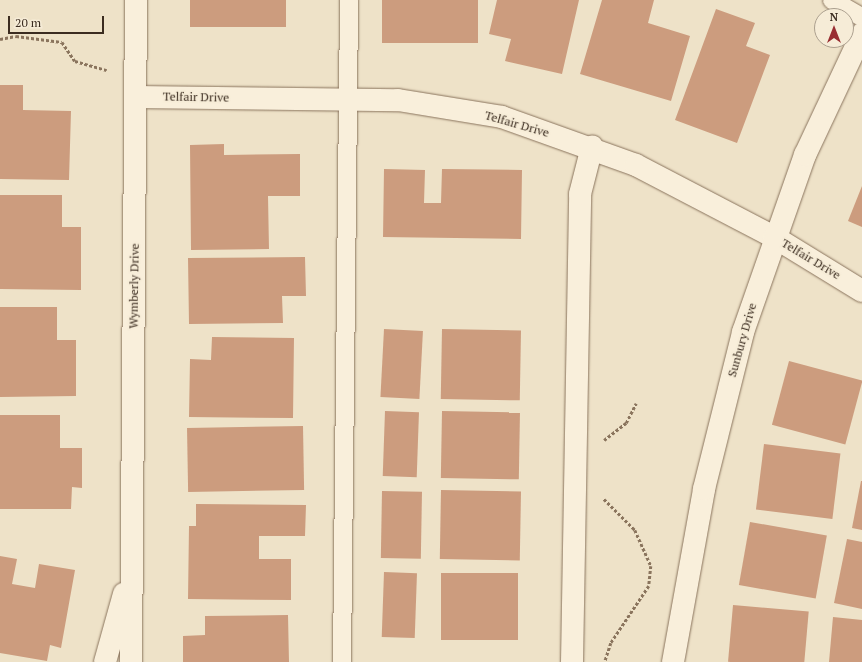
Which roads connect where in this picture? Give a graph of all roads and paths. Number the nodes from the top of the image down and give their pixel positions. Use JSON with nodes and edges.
{"nodes":[{"id":1,"x":136,"y":0,"type":"edge"},
{"id":2,"x":349,"y":0,"type":"edge"},
{"id":3,"x":832,"y":0,"type":"edge"},
{"id":4,"x":862,"y":17,"type":"edge"},
{"id":5,"x":862,"y":34,"type":"edge"},
{"id":6,"x":0,"y":39,"type":"edge"},
{"id":7,"x":110,"y":71,"type":"dead end"},
{"id":8,"x":135,"y":97,"type":"junction"},
{"id":9,"x":347,"y":99,"type":"junction"},
{"id":10,"x":592,"y":147,"type":"junction"},
{"id":11,"x":774,"y":237,"type":"junction"},
{"id":12,"x":862,"y":291,"type":"edge"},
{"id":13,"x":636,"y":403,"type":"dead end"},
{"id":14,"x":598,"y":445,"type":"dead end"},
{"id":15,"x":599,"y":495,"type":"dead end"},
{"id":16,"x":131,"y":572,"type":"junction"},
{"id":17,"x":105,"y":662,"type":"edge"},
{"id":18,"x":131,"y":662,"type":"edge"},
{"id":19,"x":342,"y":662,"type":"edge"},
{"id":20,"x":572,"y":662,"type":"edge"},
{"id":21,"x":606,"y":662,"type":"edge"},
{"id":22,"x":673,"y":662,"type":"edge"}],
"edges":[{"from":1,"to":8,"type":"street","name":"Wymberly Drive"},
{"from":2,"to":9,"type":"lane"},
{"from":3,"to":4,"type":"lane"},
{"from":5,"to":11,"type":"street","name":"Sunbury Drive"},
{"from":6,"to":7,"type":"path"},
{"from":8,"to":9,"type":"street","name":"Telfair Drive"},
{"from":8,"to":16,"type":"street","name":"Wymberly Drive"},
{"from":9,"to":10,"type":"street","name":"Telfair Drive"},
{"from":9,"to":19,"type":"lane"},
{"from":10,"to":11,"type":"street","name":"Telfair Drive"},
{"from":10,"to":20,"type":"street"},
{"from":11,"to":12,"type":"street","name":"Telfair Drive"},
{"from":11,"to":22,"type":"street","name":"Sunbury Drive"},
{"from":13,"to":14,"type":"path"},
{"from":15,"to":21,"type":"path"},
{"from":16,"to":17,"type":"street","name":"Wymberly Drive"},
{"from":16,"to":18,"type":"street","name":"Wymberly Drive"}]}
